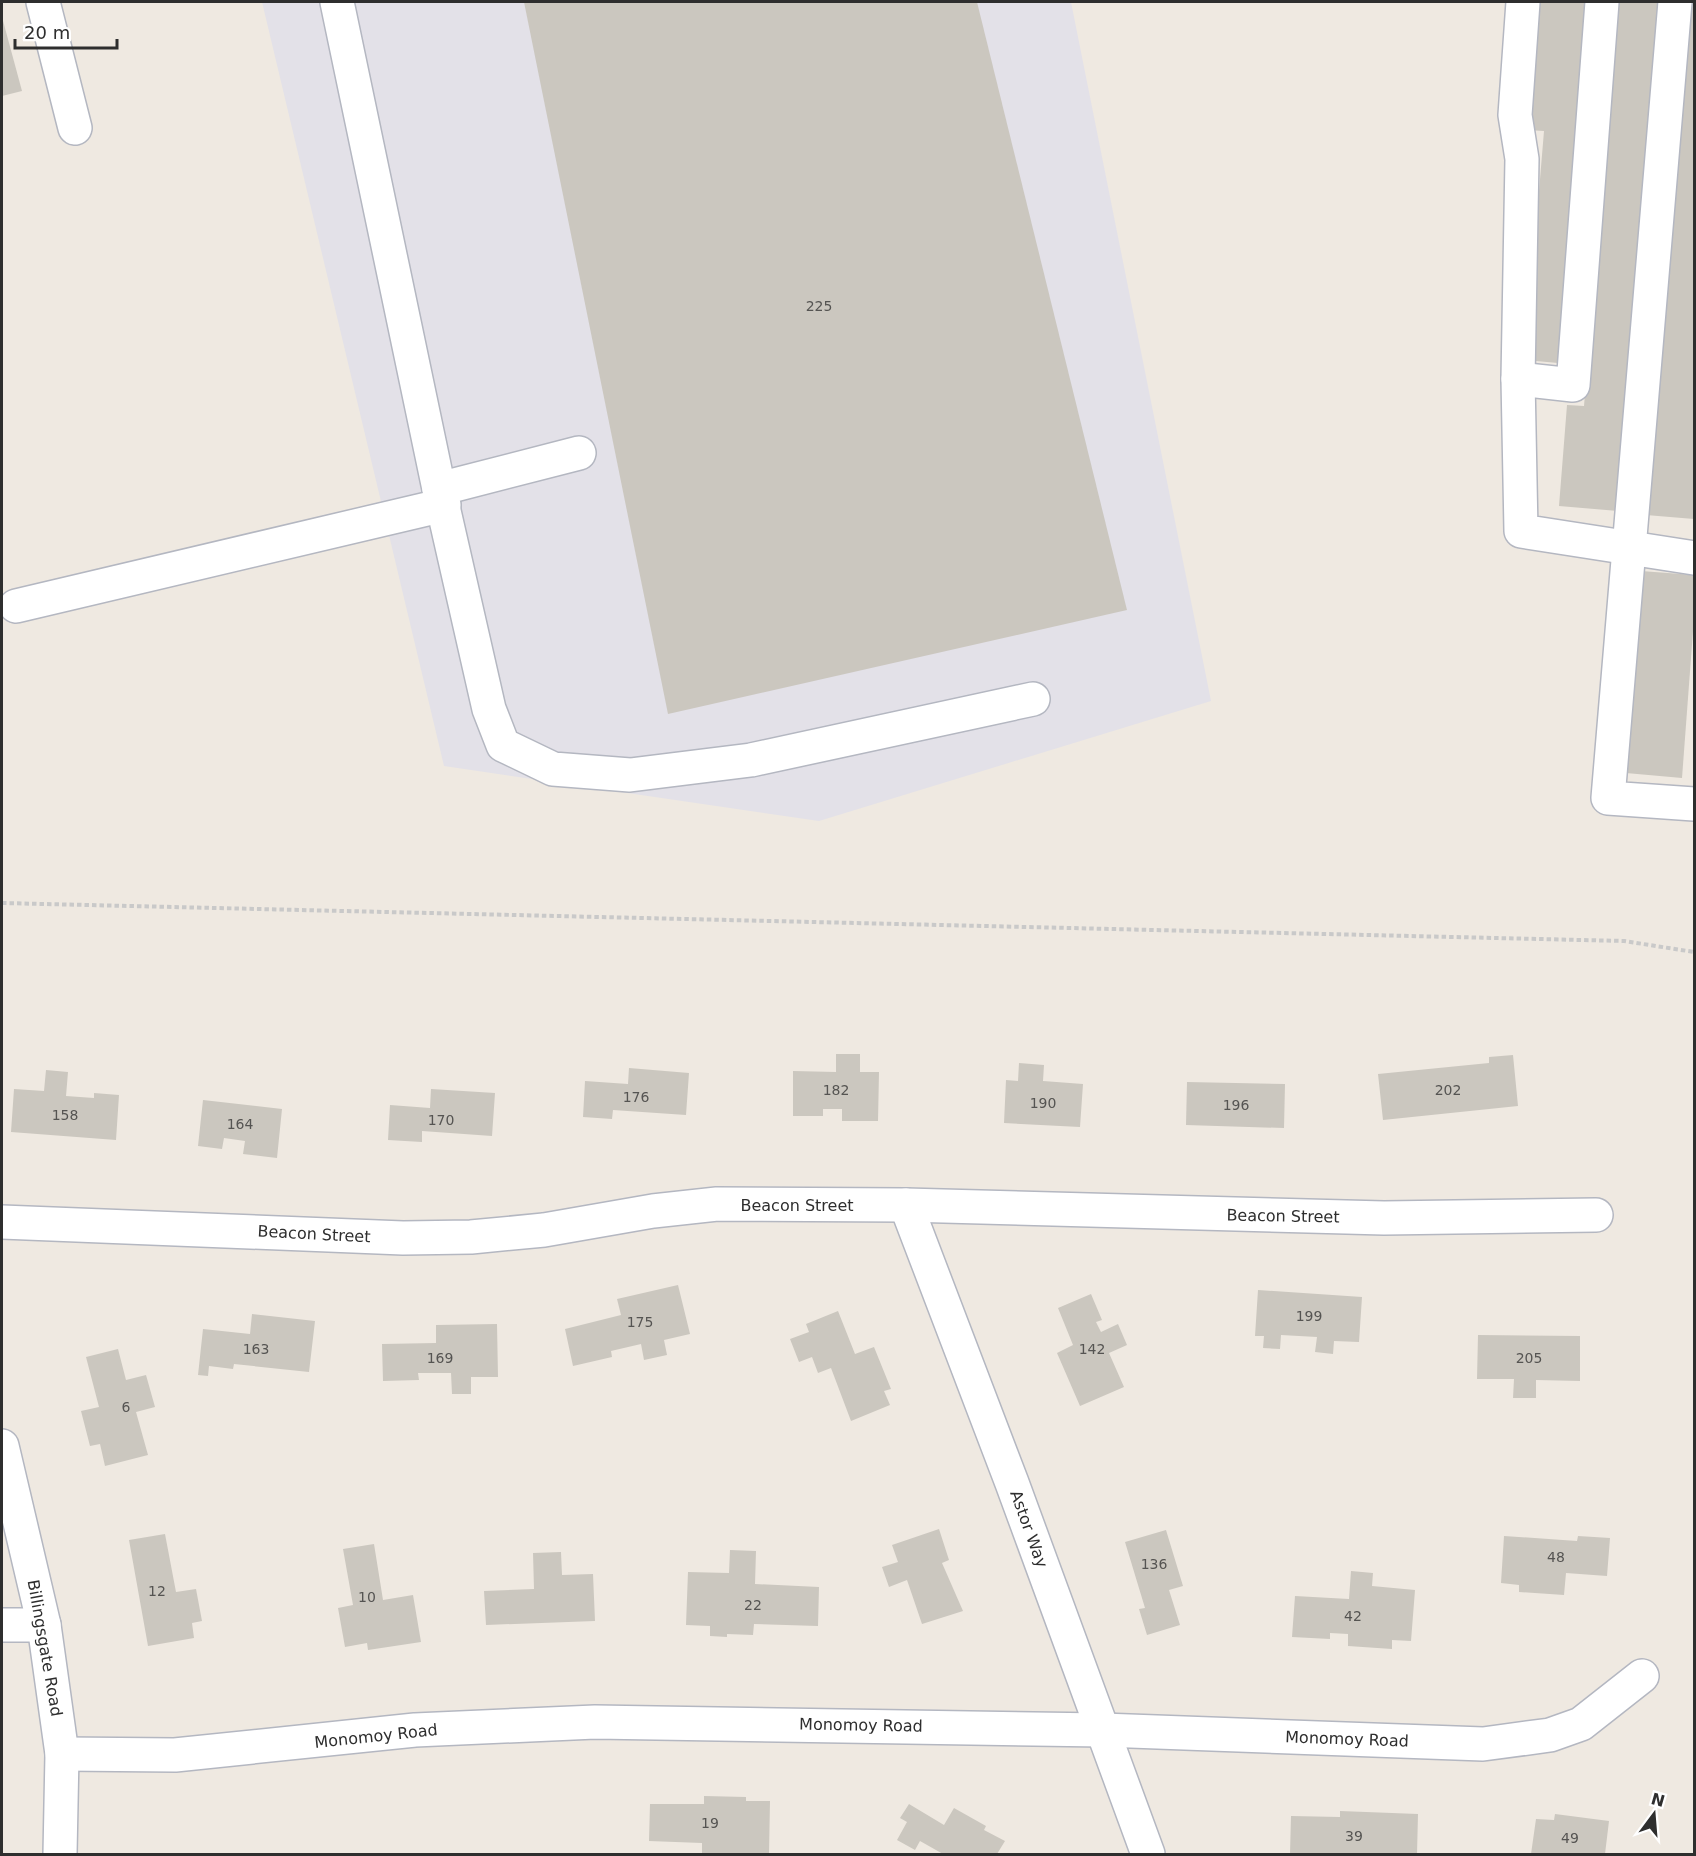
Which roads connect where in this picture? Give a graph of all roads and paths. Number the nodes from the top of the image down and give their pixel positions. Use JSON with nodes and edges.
{"nodes":[{"id":1,"x":43,"y":2,"type":"edge"},
{"id":2,"x":337,"y":2,"type":"edge"},
{"id":3,"x":1523,"y":2,"type":"edge"},
{"id":4,"x":1602,"y":2,"type":"edge"},
{"id":5,"x":1675,"y":2,"type":"edge"},
{"id":6,"x":75,"y":128,"type":"dead end"},
{"id":7,"x":1518,"y":380,"type":"junction"},
{"id":8,"x":579,"y":453,"type":"dead end"},
{"id":9,"x":441,"y":497,"type":"junction"},
{"id":10,"x":1627,"y":547,"type":"junction"},
{"id":11,"x":1695,"y":558,"type":"edge"},
{"id":12,"x":16,"y":606,"type":"dead end"},
{"id":13,"x":1033,"y":699,"type":"dead end"},
{"id":14,"x":1695,"y":804,"type":"edge"},
{"id":15,"x":2,"y":903,"type":"edge"},
{"id":16,"x":1695,"y":952,"type":"edge"},
{"id":17,"x":906,"y":1205,"type":"junction"},
{"id":18,"x":1596,"y":1215,"type":"dead end"},
{"id":19,"x":2,"y":1222,"type":"edge"},
{"id":20,"x":2,"y":1446,"type":"edge"},
{"id":21,"x":2,"y":1625,"type":"edge"},
{"id":22,"x":44,"y":1625,"type":"junction"},
{"id":23,"x":1642,"y":1676,"type":"dead end"},
{"id":24,"x":1103,"y":1730,"type":"junction"},
{"id":25,"x":62,"y":1754,"type":"junction"},
{"id":26,"x":60,"y":1854,"type":"edge"},
{"id":27,"x":1148,"y":1854,"type":"edge"}],
"edges":[{"from":1,"to":6,"type":"street"},
{"from":2,"to":9,"type":"street"},
{"from":3,"to":7,"type":"street"},
{"from":4,"to":7,"type":"street"},
{"from":5,"to":10,"type":"street"},
{"from":7,"to":10,"type":"street"},
{"from":8,"to":9,"type":"street"},
{"from":9,"to":12,"type":"street"},
{"from":9,"to":13,"type":"street"},
{"from":10,"to":11,"type":"street"},
{"from":10,"to":14,"type":"street"},
{"from":15,"to":16,"type":"path"},
{"from":17,"to":18,"type":"street","name":"Beacon Street"},
{"from":17,"to":19,"type":"street","name":"Beacon Street"},
{"from":17,"to":24,"type":"street","name":"Astor Way"},
{"from":20,"to":22,"type":"street","name":"Billingsgate Road"},
{"from":21,"to":22,"type":"street"},
{"from":22,"to":25,"type":"street","name":"Billingsgate Road"},
{"from":23,"to":24,"type":"street","name":"Monomoy Road"},
{"from":24,"to":25,"type":"street","name":"Monomoy Road"},
{"from":24,"to":27,"type":"street","name":"Astor Way"},
{"from":25,"to":26,"type":"street","name":"Billingsgate Road"}]}
